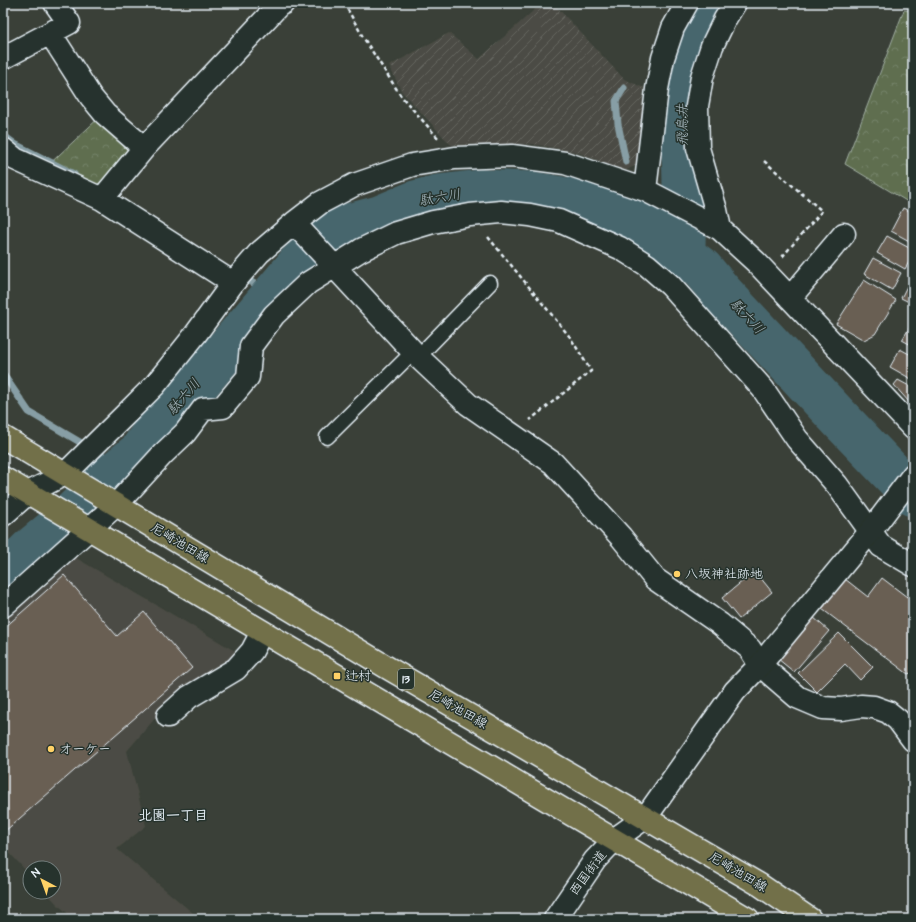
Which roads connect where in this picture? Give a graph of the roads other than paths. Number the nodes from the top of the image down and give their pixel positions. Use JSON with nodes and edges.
{"nodes":[{"id":1,"x":56,"y":3,"type":"edge"},
{"id":2,"x":687,"y":3,"type":"edge"},
{"id":3,"x":736,"y":3,"type":"edge"},
{"id":4,"x":280,"y":4,"type":"edge"},
{"id":5,"x":50,"y":33,"type":"junction"},
{"id":6,"x":3,"y":58,"type":"edge"},
{"id":7,"x":144,"y":148,"type":"junction"},
{"id":8,"x":3,"y":149,"type":"edge"},
{"id":9,"x":652,"y":194,"type":"junction"},
{"id":10,"x":102,"y":199,"type":"junction"},
{"id":11,"x":294,"y":223,"type":"junction"},
{"id":12,"x":713,"y":226,"type":"junction"},
{"id":13,"x":844,"y":234,"type":"dead end"},
{"id":14,"x":334,"y":267,"type":"junction"},
{"id":15,"x":233,"y":283,"type":"junction"},
{"id":16,"x":490,"y":283,"type":"dead end"},
{"id":17,"x":790,"y":298,"type":"junction"},
{"id":18,"x":415,"y":355,"type":"junction"},
{"id":19,"x":913,"y":428,"type":"edge"},
{"id":20,"x":327,"y":437,"type":"dead end"},
{"id":21,"x":3,"y":438,"type":"edge"},
{"id":22,"x":65,"y":474,"type":"junction"},
{"id":23,"x":913,"y":475,"type":"edge"},
{"id":24,"x":3,"y":478,"type":"edge"},
{"id":25,"x":28,"y":492,"type":"junction"},
{"id":26,"x":116,"y":505,"type":"junction"},
{"id":27,"x":3,"y":515,"type":"edge"},
{"id":28,"x":872,"y":528,"type":"junction"},
{"id":29,"x":89,"y":529,"type":"junction"},
{"id":30,"x":913,"y":565,"type":"edge"},
{"id":31,"x":3,"y":606,"type":"edge"},
{"id":32,"x":262,"y":632,"type":"junction"},
{"id":33,"x":760,"y":665,"type":"junction"},
{"id":34,"x":168,"y":716,"type":"dead end"},
{"id":35,"x":913,"y":740,"type":"edge"},
{"id":36,"x":646,"y":817,"type":"junction"},
{"id":37,"x":615,"y":840,"type":"junction"},
{"id":38,"x":555,"y":919,"type":"edge"},
{"id":39,"x":748,"y":919,"type":"edge"},
{"id":40,"x":810,"y":919,"type":"edge"}],
"edges":[{"from":1,"to":5,"type":"street"},
{"from":2,"to":9,"type":"street"},
{"from":3,"to":12,"type":"street"},
{"from":4,"to":7,"type":"street"},
{"from":5,"to":6,"type":"street"},
{"from":5,"to":7,"type":"street"},
{"from":7,"to":10,"type":"street"},
{"from":8,"to":10,"type":"street"},
{"from":9,"to":11,"type":"street"},
{"from":9,"to":12,"type":"street"},
{"from":10,"to":15,"type":"street"},
{"from":11,"to":14,"type":"street"},
{"from":11,"to":15,"type":"street"},
{"from":12,"to":17,"type":"street"},
{"from":13,"to":17,"type":"street"},
{"from":14,"to":18,"type":"street"},
{"from":14,"to":26,"type":"street"},
{"from":14,"to":28,"type":"street"},
{"from":15,"to":22,"type":"street"},
{"from":16,"to":18,"type":"lane"},
{"from":17,"to":19,"type":"street"},
{"from":18,"to":20,"type":"lane"},
{"from":18,"to":33,"type":"street"},
{"from":21,"to":22,"type":"main road","name":"尼崎池田線","number":"13"},
{"from":22,"to":25,"type":"street"},
{"from":22,"to":26,"type":"main road","name":"尼崎池田線","number":"13"},
{"from":23,"to":28,"type":"street","name":"西国街道"},
{"from":24,"to":25,"type":"main road"},
{"from":25,"to":27,"type":"street"},
{"from":25,"to":29,"type":"main road"},
{"from":26,"to":29,"type":"street"},
{"from":26,"to":36,"type":"main road","name":"尼崎池田線","number":"13"},
{"from":28,"to":30,"type":"street"},
{"from":28,"to":33,"type":"street","name":"西国街道"},
{"from":29,"to":31,"type":"street"},
{"from":29,"to":32,"type":"main road"},
{"from":32,"to":34,"type":"street"},
{"from":32,"to":37,"type":"main road"},
{"from":33,"to":35,"type":"street"},
{"from":33,"to":36,"type":"street","name":"西国街道"},
{"from":36,"to":37,"type":"street","name":"西国街道"},
{"from":36,"to":40,"type":"main road","name":"尼崎池田線","number":"13"},
{"from":37,"to":38,"type":"street","name":"西国街道"},
{"from":37,"to":39,"type":"main road"}]}
